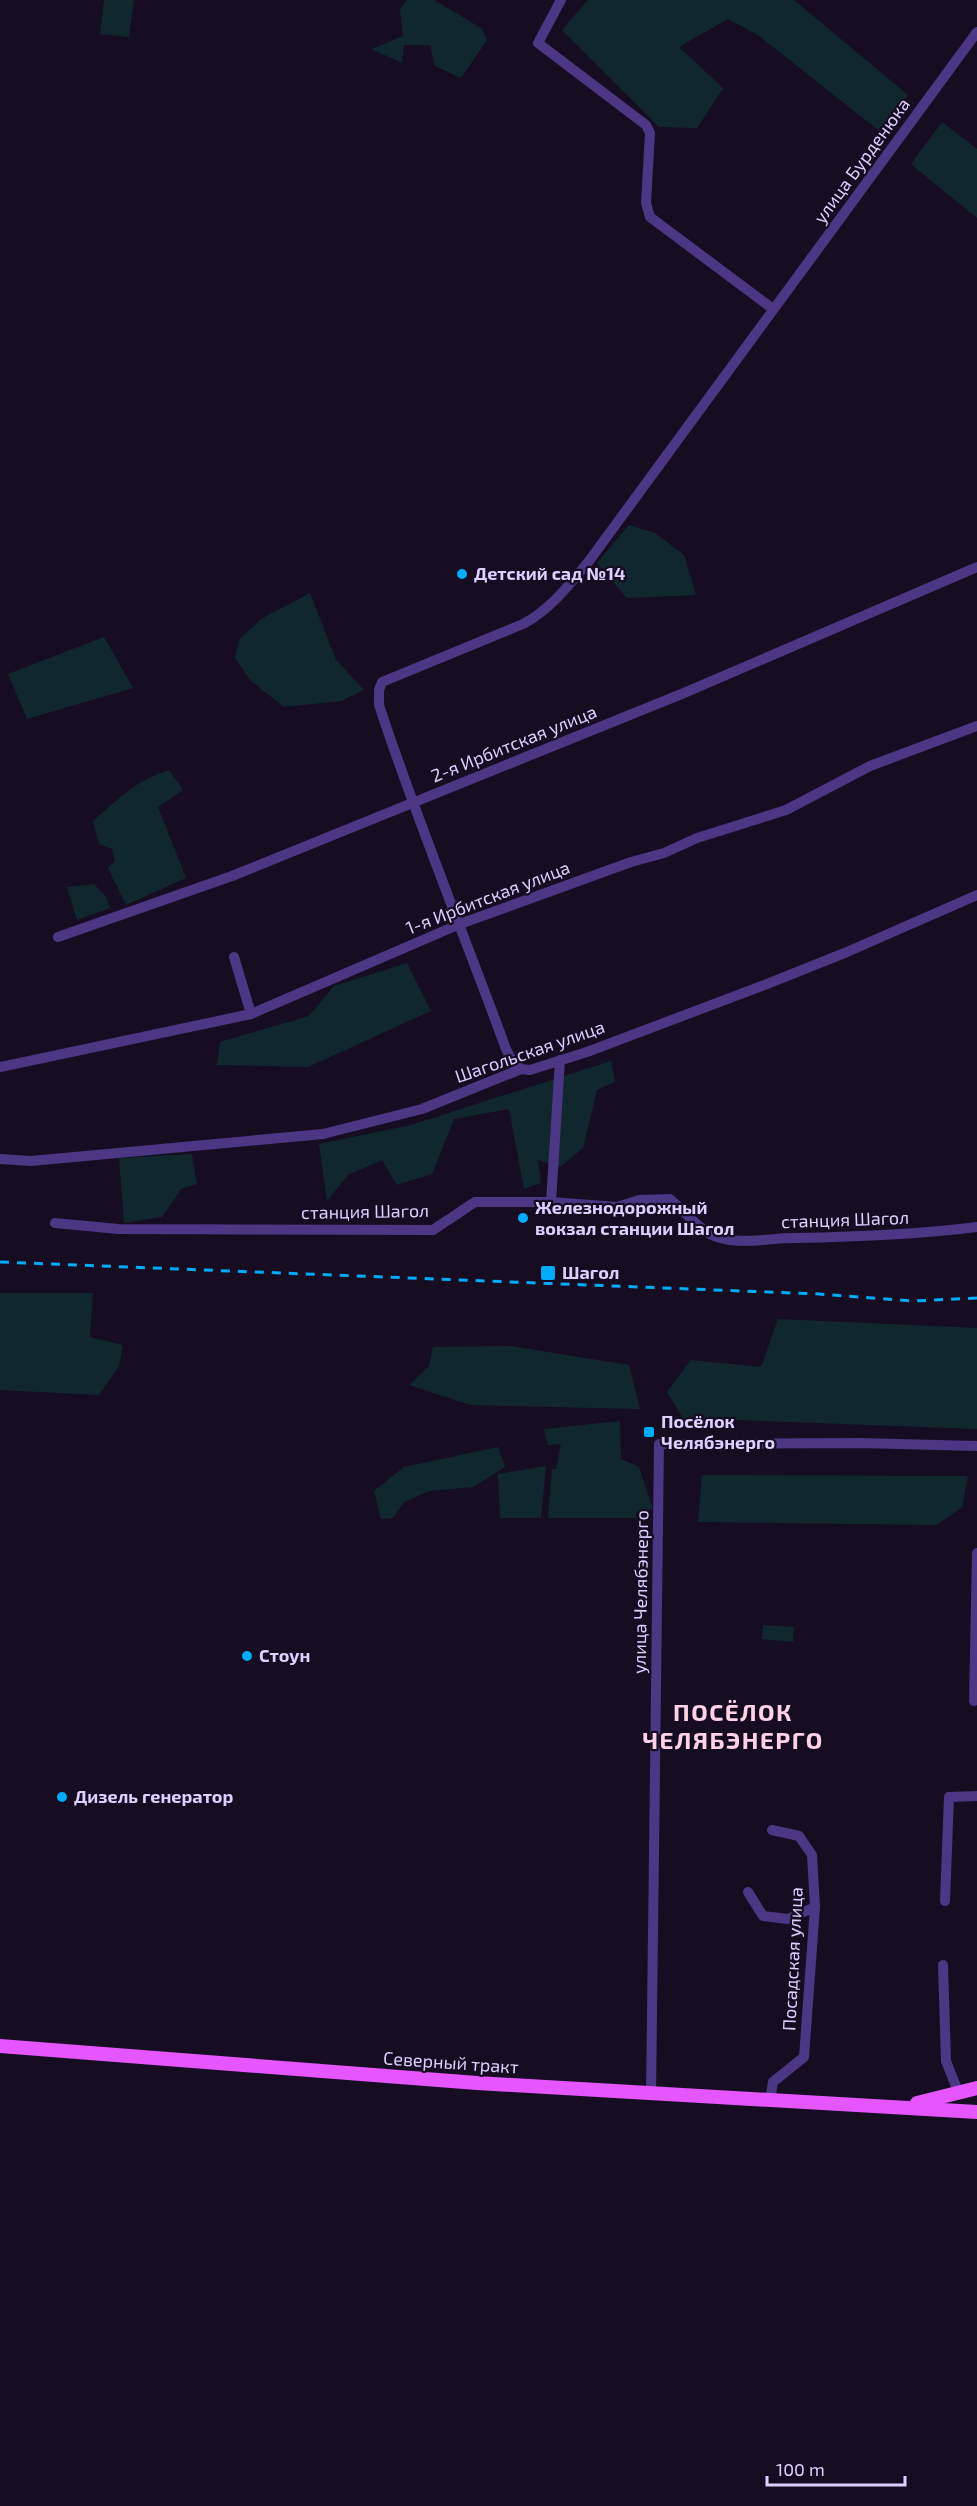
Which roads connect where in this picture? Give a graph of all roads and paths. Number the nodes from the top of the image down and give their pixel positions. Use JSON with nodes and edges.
{"nodes":[{"id":1,"x":561,"y":0,"type":"edge"},
{"id":2,"x":977,"y":32,"type":"edge"},
{"id":3,"x":773,"y":309,"type":"junction"},
{"id":4,"x":977,"y":567,"type":"edge"},
{"id":5,"x":977,"y":726,"type":"edge"},
{"id":6,"x":411,"y":803,"type":"junction"},
{"id":7,"x":977,"y":895,"type":"edge"},
{"id":8,"x":460,"y":924,"type":"junction"},
{"id":9,"x":58,"y":937,"type":"dead end"},
{"id":10,"x":234,"y":957,"type":"dead end"},
{"id":11,"x":251,"y":1014,"type":"junction"},
{"id":12,"x":560,"y":1060,"type":"junction"},
{"id":13,"x":0,"y":1067,"type":"edge"},
{"id":14,"x":520,"y":1069,"type":"junction"},
{"id":15,"x":0,"y":1159,"type":"edge"},
{"id":16,"x":551,"y":1202,"type":"junction"},
{"id":17,"x":55,"y":1223,"type":"dead end"},
{"id":18,"x":977,"y":1227,"type":"edge"},
{"id":19,"x":977,"y":1446,"type":"edge"},
{"id":20,"x":977,"y":1553,"type":"edge"},
{"id":21,"x":974,"y":1701,"type":"dead end"},
{"id":22,"x":977,"y":1796,"type":"edge"},
{"id":23,"x":772,"y":1830,"type":"dead end"},
{"id":24,"x":748,"y":1892,"type":"dead end"},
{"id":25,"x":945,"y":1900,"type":"dead end"},
{"id":26,"x":814,"y":1907,"type":"junction"},
{"id":27,"x":943,"y":1965,"type":"dead end"},
{"id":28,"x":0,"y":2046,"type":"edge"},
{"id":29,"x":977,"y":2088,"type":"edge"},
{"id":30,"x":959,"y":2094,"type":"junction"},
{"id":31,"x":651,"y":2095,"type":"junction"},
{"id":32,"x":770,"y":2100,"type":"junction"},
{"id":33,"x":900,"y":2107,"type":"junction"},
{"id":34,"x":977,"y":2112,"type":"edge"}],
"edges":[{"from":1,"to":3,"type":"street"},
{"from":2,"to":3,"type":"street","name":"улица Бурденюка"},
{"from":3,"to":6,"type":"street"},
{"from":4,"to":6,"type":"street","name":"2-я Ирбитская улица"},
{"from":5,"to":8,"type":"street","name":"1-я Ирбитская улица"},
{"from":6,"to":8,"type":"street"},
{"from":6,"to":9,"type":"street","name":"2-я Ирбитская улица"},
{"from":7,"to":12,"type":"street","name":"Шагольская улица"},
{"from":8,"to":11,"type":"street","name":"1-я Ирбитская улица"},
{"from":8,"to":14,"type":"street"},
{"from":10,"to":11,"type":"street"},
{"from":11,"to":13,"type":"street","name":"1-я Ирбитская улица"},
{"from":12,"to":14,"type":"street","name":"Шагольская улица"},
{"from":12,"to":16,"type":"street"},
{"from":14,"to":15,"type":"street","name":"Шагольская улица"},
{"from":16,"to":17,"type":"street","name":"станция Шагол"},
{"from":16,"to":18,"type":"street","name":"станция Шагол"},
{"from":19,"to":31,"type":"street","name":"улица Челябэнерго"},
{"from":20,"to":21,"type":"street"},
{"from":22,"to":25,"type":"street"},
{"from":23,"to":26,"type":"street","name":"Посадская улица"},
{"from":24,"to":26,"type":"street"},
{"from":26,"to":32,"type":"street","name":"Посадская улица"},
{"from":27,"to":30,"type":"street"},
{"from":28,"to":31,"type":"main road","name":"Северный тракт"},
{"from":29,"to":30,"type":"main road","name":"Северный тракт"},
{"from":30,"to":33,"type":"main road","name":"Северный тракт"},
{"from":31,"to":32,"type":"main road","name":"Северный тракт"},
{"from":32,"to":33,"type":"main road","name":"Северный тракт"},
{"from":33,"to":34,"type":"main road","name":"Северный тракт"}]}
